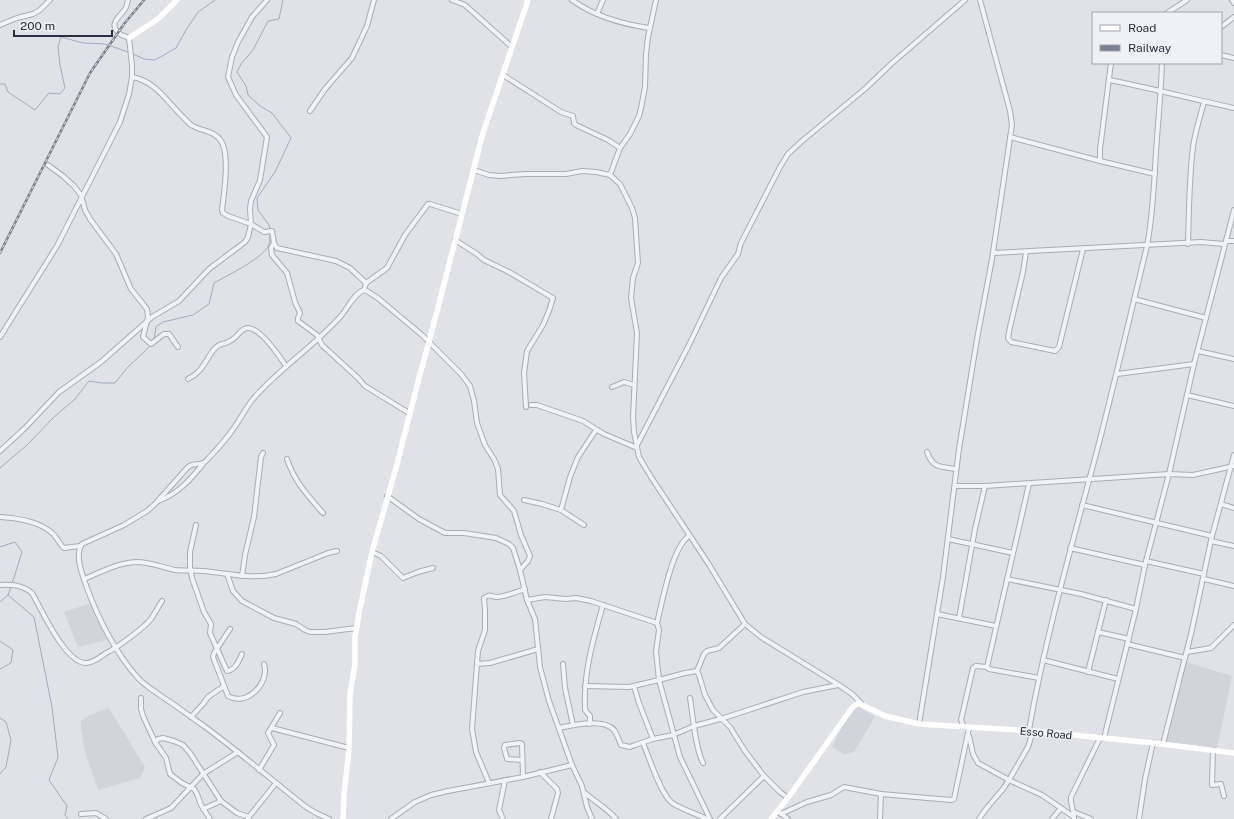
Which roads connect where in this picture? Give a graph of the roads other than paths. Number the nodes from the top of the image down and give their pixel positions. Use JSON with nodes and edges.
{"nodes":[{"id":1,"x":50,"y":0,"type":"edge"},
{"id":2,"x":128,"y":0,"type":"edge"},
{"id":3,"x":177,"y":0,"type":"edge"},
{"id":4,"x":267,"y":0,"type":"edge"},
{"id":5,"x":374,"y":0,"type":"edge"},
{"id":6,"x":452,"y":0,"type":"edge"},
{"id":7,"x":528,"y":0,"type":"edge"},
{"id":8,"x":572,"y":0,"type":"edge"},
{"id":9,"x":604,"y":0,"type":"edge"},
{"id":10,"x":656,"y":0,"type":"edge"},
{"id":11,"x":965,"y":0,"type":"edge"},
{"id":12,"x":980,"y":0,"type":"edge"},
{"id":13,"x":1187,"y":0,"type":"edge"},
{"id":14,"x":1232,"y":0,"type":"edge"},
{"id":15,"x":1234,"y":3,"type":"edge"},
{"id":16,"x":1172,"y":12,"type":"edge"},
{"id":17,"x":597,"y":14,"type":"junction"},
{"id":18,"x":1234,"y":17,"type":"edge"},
{"id":19,"x":0,"y":25,"type":"edge"},
{"id":20,"x":1222,"y":26,"type":"edge"},
{"id":21,"x":649,"y":28,"type":"junction"},
{"id":22,"x":129,"y":38,"type":"junction"},
{"id":23,"x":512,"y":47,"type":"junction"},
{"id":24,"x":1222,"y":55,"type":"edge"},
{"id":25,"x":1234,"y":58,"type":"edge"},
{"id":26,"x":1111,"y":64,"type":"edge"},
{"id":27,"x":1162,"y":64,"type":"edge"},
{"id":28,"x":502,"y":75,"type":"junction"},
{"id":29,"x":132,"y":77,"type":"junction"},
{"id":30,"x":1109,"y":80,"type":"junction"},
{"id":31,"x":1161,"y":92,"type":"junction"},
{"id":32,"x":1204,"y":102,"type":"junction"},
{"id":33,"x":1234,"y":108,"type":"edge"},
{"id":34,"x":310,"y":111,"type":"dead end"},
{"id":35,"x":1010,"y":137,"type":"junction"},
{"id":36,"x":620,"y":148,"type":"junction"},
{"id":37,"x":1100,"y":161,"type":"junction"},
{"id":38,"x":48,"y":165,"type":"dead end"},
{"id":39,"x":474,"y":170,"type":"junction"},
{"id":40,"x":1155,"y":174,"type":"junction"},
{"id":41,"x":610,"y":175,"type":"junction"},
{"id":42,"x":82,"y":197,"type":"junction"},
{"id":43,"x":1234,"y":210,"type":"edge"},
{"id":44,"x":462,"y":214,"type":"junction"},
{"id":45,"x":251,"y":224,"type":"junction"},
{"id":46,"x":455,"y":240,"type":"junction"},
{"id":47,"x":1234,"y":241,"type":"edge"},
{"id":48,"x":274,"y":243,"type":"junction"},
{"id":49,"x":1225,"y":243,"type":"junction"},
{"id":50,"x":1188,"y":244,"type":"junction"},
{"id":51,"x":1147,"y":246,"type":"junction"},
{"id":52,"x":1083,"y":249,"type":"junction"},
{"id":53,"x":1026,"y":252,"type":"junction"},
{"id":54,"x":993,"y":254,"type":"junction"},
{"id":55,"x":366,"y":283,"type":"junction"},
{"id":56,"x":364,"y":290,"type":"junction"},
{"id":57,"x":1134,"y":299,"type":"junction"},
{"id":58,"x":1206,"y":318,"type":"junction"},
{"id":59,"x":147,"y":321,"type":"junction"},
{"id":60,"x":0,"y":337,"type":"edge"},
{"id":61,"x":318,"y":338,"type":"junction"},
{"id":62,"x":429,"y":342,"type":"junction"},
{"id":63,"x":178,"y":347,"type":"dead end"},
{"id":64,"x":1198,"y":351,"type":"junction"},
{"id":65,"x":1234,"y":360,"type":"edge"},
{"id":66,"x":1194,"y":364,"type":"junction"},
{"id":67,"x":286,"y":366,"type":"junction"},
{"id":68,"x":1116,"y":374,"type":"junction"},
{"id":69,"x":188,"y":379,"type":"dead end"},
{"id":70,"x":634,"y":385,"type":"junction"},
{"id":71,"x":612,"y":387,"type":"dead end"},
{"id":72,"x":1187,"y":395,"type":"junction"},
{"id":73,"x":531,"y":405,"type":"dead end"},
{"id":74,"x":1234,"y":406,"type":"edge"},
{"id":75,"x":526,"y":407,"type":"dead end"},
{"id":76,"x":409,"y":412,"type":"junction"},
{"id":77,"x":596,"y":430,"type":"junction"},
{"id":78,"x":637,"y":447,"type":"junction"},
{"id":79,"x":0,"y":451,"type":"edge"},
{"id":80,"x":927,"y":452,"type":"dead end"},
{"id":81,"x":263,"y":453,"type":"dead end"},
{"id":82,"x":1234,"y":455,"type":"edge"},
{"id":83,"x":287,"y":460,"type":"dead end"},
{"id":84,"x":205,"y":462,"type":"junction"},
{"id":85,"x":1232,"y":466,"type":"edge"},
{"id":86,"x":956,"y":469,"type":"junction"},
{"id":87,"x":1169,"y":474,"type":"junction"},
{"id":88,"x":1088,"y":480,"type":"junction"},
{"id":89,"x":1029,"y":484,"type":"junction"},
{"id":90,"x":955,"y":486,"type":"junction"},
{"id":91,"x":985,"y":486,"type":"junction"},
{"id":92,"x":387,"y":496,"type":"junction"},
{"id":93,"x":524,"y":500,"type":"dead end"},
{"id":94,"x":157,"y":502,"type":"junction"},
{"id":95,"x":1221,"y":504,"type":"junction"},
{"id":96,"x":1082,"y":505,"type":"junction"},
{"id":97,"x":1234,"y":508,"type":"edge"},
{"id":98,"x":561,"y":510,"type":"junction"},
{"id":99,"x":323,"y":513,"type":"dead end"},
{"id":100,"x":0,"y":517,"type":"edge"},
{"id":101,"x":1156,"y":522,"type":"junction"},
{"id":102,"x":196,"y":525,"type":"dead end"},
{"id":103,"x":584,"y":525,"type":"dead end"},
{"id":104,"x":689,"y":536,"type":"junction"},
{"id":105,"x":948,"y":539,"type":"junction"},
{"id":106,"x":1212,"y":539,"type":"junction"},
{"id":107,"x":972,"y":544,"type":"junction"},
{"id":108,"x":80,"y":546,"type":"junction"},
{"id":109,"x":1234,"y":546,"type":"edge"},
{"id":110,"x":1070,"y":548,"type":"junction"},
{"id":111,"x":337,"y":551,"type":"dead end"},
{"id":112,"x":372,"y":552,"type":"junction"},
{"id":113,"x":1013,"y":553,"type":"junction"},
{"id":114,"x":1146,"y":563,"type":"junction"},
{"id":115,"x":433,"y":568,"type":"dead end"},
{"id":116,"x":191,"y":570,"type":"junction"},
{"id":117,"x":520,"y":570,"type":"junction"},
{"id":118,"x":227,"y":574,"type":"junction"},
{"id":119,"x":1204,"y":574,"type":"junction"},
{"id":120,"x":242,"y":576,"type":"junction"},
{"id":121,"x":1007,"y":579,"type":"junction"},
{"id":122,"x":1204,"y":579,"type":"junction"},
{"id":123,"x":84,"y":580,"type":"junction"},
{"id":124,"x":0,"y":584,"type":"edge"},
{"id":125,"x":1234,"y":586,"type":"edge"},
{"id":126,"x":525,"y":589,"type":"junction"},
{"id":127,"x":1061,"y":590,"type":"junction"},
{"id":128,"x":162,"y":600,"type":"dead end"},
{"id":129,"x":527,"y":600,"type":"junction"},
{"id":130,"x":1106,"y":600,"type":"junction"},
{"id":131,"x":603,"y":605,"type":"junction"},
{"id":132,"x":1136,"y":610,"type":"junction"},
{"id":133,"x":937,"y":614,"type":"junction"},
{"id":134,"x":959,"y":618,"type":"junction"},
{"id":135,"x":657,"y":623,"type":"junction"},
{"id":136,"x":745,"y":624,"type":"junction"},
{"id":137,"x":1234,"y":625,"type":"edge"},
{"id":138,"x":996,"y":626,"type":"junction"},
{"id":139,"x":356,"y":628,"type":"junction"},
{"id":140,"x":230,"y":629,"type":"dead end"},
{"id":141,"x":1098,"y":632,"type":"junction"},
{"id":142,"x":1128,"y":642,"type":"junction"},
{"id":143,"x":116,"y":647,"type":"junction"},
{"id":144,"x":217,"y":649,"type":"junction"},
{"id":145,"x":538,"y":649,"type":"junction"},
{"id":146,"x":1186,"y":652,"type":"junction"},
{"id":147,"x":242,"y":654,"type":"dead end"},
{"id":148,"x":1185,"y":658,"type":"junction"},
{"id":149,"x":1043,"y":660,"type":"junction"},
{"id":150,"x":264,"y":664,"type":"dead end"},
{"id":151,"x":477,"y":664,"type":"junction"},
{"id":152,"x":563,"y":664,"type":"dead end"},
{"id":153,"x":987,"y":667,"type":"junction"},
{"id":154,"x":697,"y":671,"type":"junction"},
{"id":155,"x":1088,"y":672,"type":"junction"},
{"id":156,"x":1039,"y":678,"type":"junction"},
{"id":157,"x":1118,"y":679,"type":"junction"},
{"id":158,"x":659,"y":680,"type":"junction"},
{"id":159,"x":839,"y":685,"type":"junction"},
{"id":160,"x":224,"y":686,"type":"junction"},
{"id":161,"x":585,"y":686,"type":"junction"},
{"id":162,"x":634,"y":686,"type":"junction"},
{"id":163,"x":141,"y":698,"type":"dead end"},
{"id":164,"x":690,"y":698,"type":"dead end"},
{"id":165,"x":861,"y":704,"type":"junction"},
{"id":166,"x":280,"y":713,"type":"dead end"},
{"id":167,"x":191,"y":717,"type":"junction"},
{"id":168,"x":722,"y":718,"type":"junction"},
{"id":169,"x":589,"y":724,"type":"junction"},
{"id":170,"x":919,"y":724,"type":"junction"},
{"id":171,"x":573,"y":725,"type":"junction"},
{"id":172,"x":694,"y":726,"type":"junction"},
{"id":173,"x":272,"y":728,"type":"junction"},
{"id":174,"x":559,"y":728,"type":"junction"},
{"id":175,"x":967,"y":729,"type":"junction"},
{"id":176,"x":1031,"y":731,"type":"junction"},
{"id":177,"x":674,"y":734,"type":"junction"},
{"id":178,"x":1102,"y":738,"type":"junction"},
{"id":179,"x":653,"y":739,"type":"junction"},
{"id":180,"x":155,"y":742,"type":"junction"},
{"id":181,"x":643,"y":743,"type":"junction"},
{"id":182,"x":1153,"y":743,"type":"junction"},
{"id":183,"x":1163,"y":744,"type":"junction"},
{"id":184,"x":349,"y":748,"type":"junction"},
{"id":185,"x":1213,"y":750,"type":"junction"},
{"id":186,"x":238,"y":752,"type":"junction"},
{"id":187,"x":1234,"y":753,"type":"edge"},
{"id":188,"x":522,"y":760,"type":"junction"},
{"id":189,"x":703,"y":763,"type":"dead end"},
{"id":190,"x":572,"y":765,"type":"junction"},
{"id":191,"x":259,"y":770,"type":"junction"},
{"id":192,"x":540,"y":772,"type":"junction"},
{"id":193,"x":203,"y":774,"type":"junction"},
{"id":194,"x":764,"y":776,"type":"junction"},
{"id":195,"x":523,"y":777,"type":"junction"},
{"id":196,"x":504,"y":780,"type":"junction"},
{"id":197,"x":1009,"y":780,"type":"junction"},
{"id":198,"x":276,"y":783,"type":"junction"},
{"id":199,"x":489,"y":783,"type":"junction"},
{"id":200,"x":191,"y":787,"type":"junction"},
{"id":201,"x":584,"y":792,"type":"junction"},
{"id":202,"x":881,"y":794,"type":"junction"},
{"id":203,"x":1224,"y":796,"type":"dead end"},
{"id":204,"x":788,"y":798,"type":"junction"},
{"id":205,"x":221,"y":801,"type":"junction"},
{"id":206,"x":1061,"y":808,"type":"junction"},
{"id":207,"x":203,"y":809,"type":"junction"},
{"id":208,"x":779,"y":812,"type":"junction"},
{"id":209,"x":82,"y":814,"type":"dead end"},
{"id":210,"x":1074,"y":816,"type":"edge"},
{"id":211,"x":248,"y":818,"type":"edge"},
{"id":212,"x":106,"y":819,"type":"edge"},
{"id":213,"x":146,"y":819,"type":"edge"},
{"id":214,"x":210,"y":819,"type":"edge"},
{"id":215,"x":329,"y":819,"type":"edge"},
{"id":216,"x":343,"y":819,"type":"edge"},
{"id":217,"x":392,"y":819,"type":"edge"},
{"id":218,"x":503,"y":819,"type":"edge"},
{"id":219,"x":551,"y":819,"type":"edge"},
{"id":220,"x":592,"y":819,"type":"edge"},
{"id":221,"x":616,"y":819,"type":"edge"},
{"id":222,"x":707,"y":819,"type":"edge"},
{"id":223,"x":710,"y":819,"type":"edge"},
{"id":224,"x":720,"y":819,"type":"edge"},
{"id":225,"x":771,"y":819,"type":"edge"},
{"id":226,"x":788,"y":819,"type":"edge"},
{"id":227,"x":880,"y":819,"type":"edge"},
{"id":228,"x":979,"y":819,"type":"edge"},
{"id":229,"x":1052,"y":819,"type":"edge"},
{"id":230,"x":1091,"y":819,"type":"edge"},
{"id":231,"x":1139,"y":819,"type":"edge"}],
"edges":[{"from":1,"to":19,"type":"street"},
{"from":2,"to":22,"type":"street"},
{"from":3,"to":22,"type":"street"},
{"from":4,"to":45,"type":"street"},
{"from":5,"to":34,"type":"street"},
{"from":6,"to":23,"type":"street"},
{"from":7,"to":23,"type":"street"},
{"from":8,"to":17,"type":"street"},
{"from":9,"to":17,"type":"street"},
{"from":10,"to":21,"type":"street"},
{"from":11,"to":78,"type":"street"},
{"from":12,"to":35,"type":"street"},
{"from":13,"to":16,"type":"street"},
{"from":14,"to":15,"type":"street"},
{"from":17,"to":21,"type":"street"},
{"from":18,"to":20,"type":"street"},
{"from":21,"to":36,"type":"street"},
{"from":22,"to":29,"type":"street"},
{"from":23,"to":28,"type":"street"},
{"from":24,"to":25,"type":"street"},
{"from":26,"to":30,"type":"street"},
{"from":27,"to":31,"type":"street"},
{"from":28,"to":36,"type":"street"},
{"from":28,"to":39,"type":"street"},
{"from":29,"to":42,"type":"street"},
{"from":29,"to":45,"type":"street"},
{"from":30,"to":31,"type":"street"},
{"from":30,"to":37,"type":"street"},
{"from":31,"to":32,"type":"street"},
{"from":31,"to":40,"type":"street"},
{"from":32,"to":33,"type":"street"},
{"from":32,"to":50,"type":"street"},
{"from":35,"to":37,"type":"street"},
{"from":35,"to":54,"type":"street"},
{"from":36,"to":41,"type":"street"},
{"from":37,"to":40,"type":"street"},
{"from":38,"to":42,"type":"street"},
{"from":39,"to":41,"type":"street"},
{"from":39,"to":44,"type":"street"},
{"from":40,"to":51,"type":"street"},
{"from":41,"to":70,"type":"street"},
{"from":42,"to":59,"type":"street"},
{"from":42,"to":60,"type":"street"},
{"from":43,"to":49,"type":"street"},
{"from":44,"to":46,"type":"street"},
{"from":44,"to":55,"type":"street"},
{"from":45,"to":48,"type":"street"},
{"from":45,"to":59,"type":"street"},
{"from":46,"to":62,"type":"street"},
{"from":46,"to":75,"type":"street"},
{"from":47,"to":49,"type":"street"},
{"from":48,"to":55,"type":"street"},
{"from":48,"to":61,"type":"street"},
{"from":49,"to":50,"type":"street"},
{"from":49,"to":58,"type":"street"},
{"from":50,"to":51,"type":"street"},
{"from":51,"to":52,"type":"street"},
{"from":51,"to":57,"type":"street"},
{"from":52,"to":53,"type":"street"},
{"from":52,"to":53,"type":"street"},
{"from":53,"to":54,"type":"street"},
{"from":54,"to":86,"type":"street"},
{"from":55,"to":56,"type":"street"},
{"from":56,"to":61,"type":"street"},
{"from":56,"to":62,"type":"street"},
{"from":57,"to":58,"type":"street"},
{"from":57,"to":68,"type":"street"},
{"from":58,"to":64,"type":"street"},
{"from":59,"to":63,"type":"street"},
{"from":59,"to":79,"type":"street"},
{"from":61,"to":67,"type":"street"},
{"from":61,"to":76,"type":"street"},
{"from":62,"to":76,"type":"street"},
{"from":62,"to":117,"type":"street"},
{"from":64,"to":65,"type":"street"},
{"from":64,"to":66,"type":"street"},
{"from":66,"to":68,"type":"street"},
{"from":66,"to":72,"type":"street"},
{"from":67,"to":69,"type":"street"},
{"from":67,"to":84,"type":"street"},
{"from":68,"to":88,"type":"street"},
{"from":70,"to":71,"type":"street"},
{"from":70,"to":78,"type":"street"},
{"from":72,"to":74,"type":"street"},
{"from":72,"to":87,"type":"street"},
{"from":73,"to":77,"type":"street"},
{"from":76,"to":92,"type":"street"},
{"from":77,"to":78,"type":"street"},
{"from":77,"to":98,"type":"street"},
{"from":78,"to":104,"type":"street"},
{"from":80,"to":86,"type":"street"},
{"from":81,"to":120,"type":"street"},
{"from":82,"to":85,"type":"street"},
{"from":83,"to":99,"type":"street"},
{"from":84,"to":94,"type":"street"},
{"from":84,"to":94,"type":"street"},
{"from":85,"to":87,"type":"street"},
{"from":85,"to":95,"type":"street"},
{"from":86,"to":90,"type":"street"},
{"from":87,"to":88,"type":"street"},
{"from":87,"to":101,"type":"street"},
{"from":88,"to":89,"type":"street"},
{"from":88,"to":96,"type":"street"},
{"from":89,"to":91,"type":"street"},
{"from":89,"to":113,"type":"street"},
{"from":90,"to":91,"type":"street"},
{"from":90,"to":105,"type":"street"},
{"from":91,"to":107,"type":"street"},
{"from":92,"to":112,"type":"street"},
{"from":92,"to":117,"type":"street"},
{"from":93,"to":98,"type":"street"},
{"from":94,"to":108,"type":"street"},
{"from":95,"to":97,"type":"street"},
{"from":95,"to":106,"type":"street"},
{"from":96,"to":101,"type":"street"},
{"from":96,"to":110,"type":"street"},
{"from":98,"to":103,"type":"street"},
{"from":100,"to":108,"type":"street"},
{"from":101,"to":106,"type":"street"},
{"from":101,"to":114,"type":"street"},
{"from":102,"to":116,"type":"street"},
{"from":104,"to":135,"type":"street"},
{"from":104,"to":136,"type":"street"},
{"from":105,"to":107,"type":"street"},
{"from":105,"to":133,"type":"street"},
{"from":106,"to":109,"type":"street"},
{"from":106,"to":119,"type":"street"},
{"from":107,"to":113,"type":"street"},
{"from":107,"to":134,"type":"street"},
{"from":108,"to":123,"type":"street"},
{"from":110,"to":114,"type":"street"},
{"from":110,"to":127,"type":"street"},
{"from":111,"to":120,"type":"street"},
{"from":112,"to":115,"type":"street"},
{"from":112,"to":139,"type":"street"},
{"from":113,"to":121,"type":"street"},
{"from":114,"to":119,"type":"street"},
{"from":114,"to":132,"type":"street"},
{"from":116,"to":118,"type":"street"},
{"from":116,"to":123,"type":"street"},
{"from":116,"to":144,"type":"street"},
{"from":117,"to":126,"type":"street"},
{"from":118,"to":120,"type":"street"},
{"from":118,"to":139,"type":"street"},
{"from":119,"to":122,"type":"street"},
{"from":121,"to":127,"type":"street"},
{"from":121,"to":138,"type":"street"},
{"from":122,"to":125,"type":"street"},
{"from":122,"to":146,"type":"street"},
{"from":123,"to":143,"type":"street"},
{"from":124,"to":143,"type":"street"},
{"from":126,"to":129,"type":"street"},
{"from":126,"to":151,"type":"street"},
{"from":127,"to":130,"type":"street"},
{"from":127,"to":149,"type":"street"},
{"from":128,"to":143,"type":"street"},
{"from":129,"to":131,"type":"street"},
{"from":129,"to":145,"type":"street"},
{"from":130,"to":132,"type":"street"},
{"from":130,"to":141,"type":"street"},
{"from":131,"to":135,"type":"street"},
{"from":131,"to":161,"type":"street"},
{"from":132,"to":142,"type":"street"},
{"from":133,"to":134,"type":"street"},
{"from":133,"to":170,"type":"street"},
{"from":134,"to":138,"type":"street"},
{"from":135,"to":158,"type":"street"},
{"from":136,"to":154,"type":"street"},
{"from":136,"to":159,"type":"street"},
{"from":137,"to":146,"type":"street"},
{"from":138,"to":153,"type":"street"},
{"from":139,"to":184,"type":"street"},
{"from":140,"to":144,"type":"street"},
{"from":141,"to":142,"type":"street"},
{"from":141,"to":155,"type":"street"},
{"from":142,"to":148,"type":"street"},
{"from":142,"to":157,"type":"street"},
{"from":143,"to":167,"type":"street"},
{"from":144,"to":147,"type":"street"},
{"from":144,"to":160,"type":"street"},
{"from":145,"to":151,"type":"street"},
{"from":145,"to":174,"type":"street"},
{"from":146,"to":148,"type":"street"},
{"from":148,"to":183,"type":"street"},
{"from":149,"to":155,"type":"street"},
{"from":149,"to":156,"type":"street"},
{"from":150,"to":160,"type":"street"},
{"from":151,"to":199,"type":"street"},
{"from":152,"to":171,"type":"street"},
{"from":153,"to":156,"type":"street"},
{"from":153,"to":175,"type":"street"},
{"from":154,"to":158,"type":"street"},
{"from":154,"to":168,"type":"street"},
{"from":155,"to":157,"type":"street"},
{"from":156,"to":176,"type":"street"},
{"from":157,"to":178,"type":"street"},
{"from":158,"to":162,"type":"street"},
{"from":158,"to":177,"type":"street"},
{"from":159,"to":165,"type":"street"},
{"from":159,"to":168,"type":"street"},
{"from":160,"to":167,"type":"street"},
{"from":161,"to":162,"type":"street"},
{"from":161,"to":169,"type":"street"},
{"from":162,"to":179,"type":"street"},
{"from":163,"to":180,"type":"street"},
{"from":164,"to":172,"type":"street"},
{"from":165,"to":170,"type":"street","name":"Esso Road"},
{"from":165,"to":204,"type":"street"},
{"from":166,"to":173,"type":"street"},
{"from":167,"to":186,"type":"street"},
{"from":168,"to":172,"type":"street"},
{"from":168,"to":194,"type":"street"},
{"from":169,"to":171,"type":"street"},
{"from":169,"to":181,"type":"street"},
{"from":170,"to":175,"type":"street","name":"Esso Road"},
{"from":171,"to":174,"type":"street"},
{"from":172,"to":177,"type":"street"},
{"from":172,"to":189,"type":"street"},
{"from":173,"to":184,"type":"street"},
{"from":173,"to":191,"type":"street"},
{"from":174,"to":190,"type":"street"},
{"from":175,"to":176,"type":"street","name":"Esso Road"},
{"from":175,"to":197,"type":"street"},
{"from":175,"to":202,"type":"street"},
{"from":176,"to":178,"type":"street","name":"Esso Road"},
{"from":176,"to":197,"type":"street"},
{"from":177,"to":179,"type":"street"},
{"from":177,"to":223,"type":"street"},
{"from":178,"to":182,"type":"street","name":"Esso Road"},
{"from":178,"to":210,"type":"street"},
{"from":179,"to":181,"type":"street"},
{"from":180,"to":193,"type":"street"},
{"from":180,"to":200,"type":"street"},
{"from":181,"to":222,"type":"street"},
{"from":182,"to":183,"type":"street","name":"Esso Road"},
{"from":182,"to":231,"type":"street"},
{"from":183,"to":185,"type":"street","name":"Esso Road"},
{"from":184,"to":216,"type":"street"},
{"from":185,"to":187,"type":"street","name":"Esso Road"},
{"from":185,"to":203,"type":"street"},
{"from":186,"to":191,"type":"street"},
{"from":186,"to":193,"type":"street"},
{"from":188,"to":188,"type":"street"},
{"from":188,"to":195,"type":"street"},
{"from":190,"to":192,"type":"street"},
{"from":190,"to":201,"type":"street"},
{"from":191,"to":198,"type":"street"},
{"from":192,"to":195,"type":"street"},
{"from":192,"to":219,"type":"street"},
{"from":193,"to":200,"type":"street"},
{"from":193,"to":205,"type":"street"},
{"from":194,"to":204,"type":"street"},
{"from":194,"to":224,"type":"street"},
{"from":195,"to":196,"type":"street"},
{"from":196,"to":199,"type":"street"},
{"from":196,"to":218,"type":"street"},
{"from":197,"to":206,"type":"street"},
{"from":197,"to":228,"type":"street"},
{"from":198,"to":211,"type":"street"},
{"from":198,"to":215,"type":"street"},
{"from":199,"to":217,"type":"street"},
{"from":200,"to":207,"type":"street"},
{"from":200,"to":213,"type":"street"},
{"from":201,"to":220,"type":"street"},
{"from":201,"to":221,"type":"street"},
{"from":202,"to":208,"type":"street"},
{"from":202,"to":227,"type":"street"},
{"from":204,"to":208,"type":"street"},
{"from":205,"to":207,"type":"street"},
{"from":205,"to":211,"type":"street"},
{"from":206,"to":210,"type":"street"},
{"from":206,"to":229,"type":"street"},
{"from":207,"to":214,"type":"street"},
{"from":208,"to":225,"type":"street"},
{"from":208,"to":226,"type":"street"},
{"from":209,"to":212,"type":"street"},
{"from":210,"to":230,"type":"street"}]}
